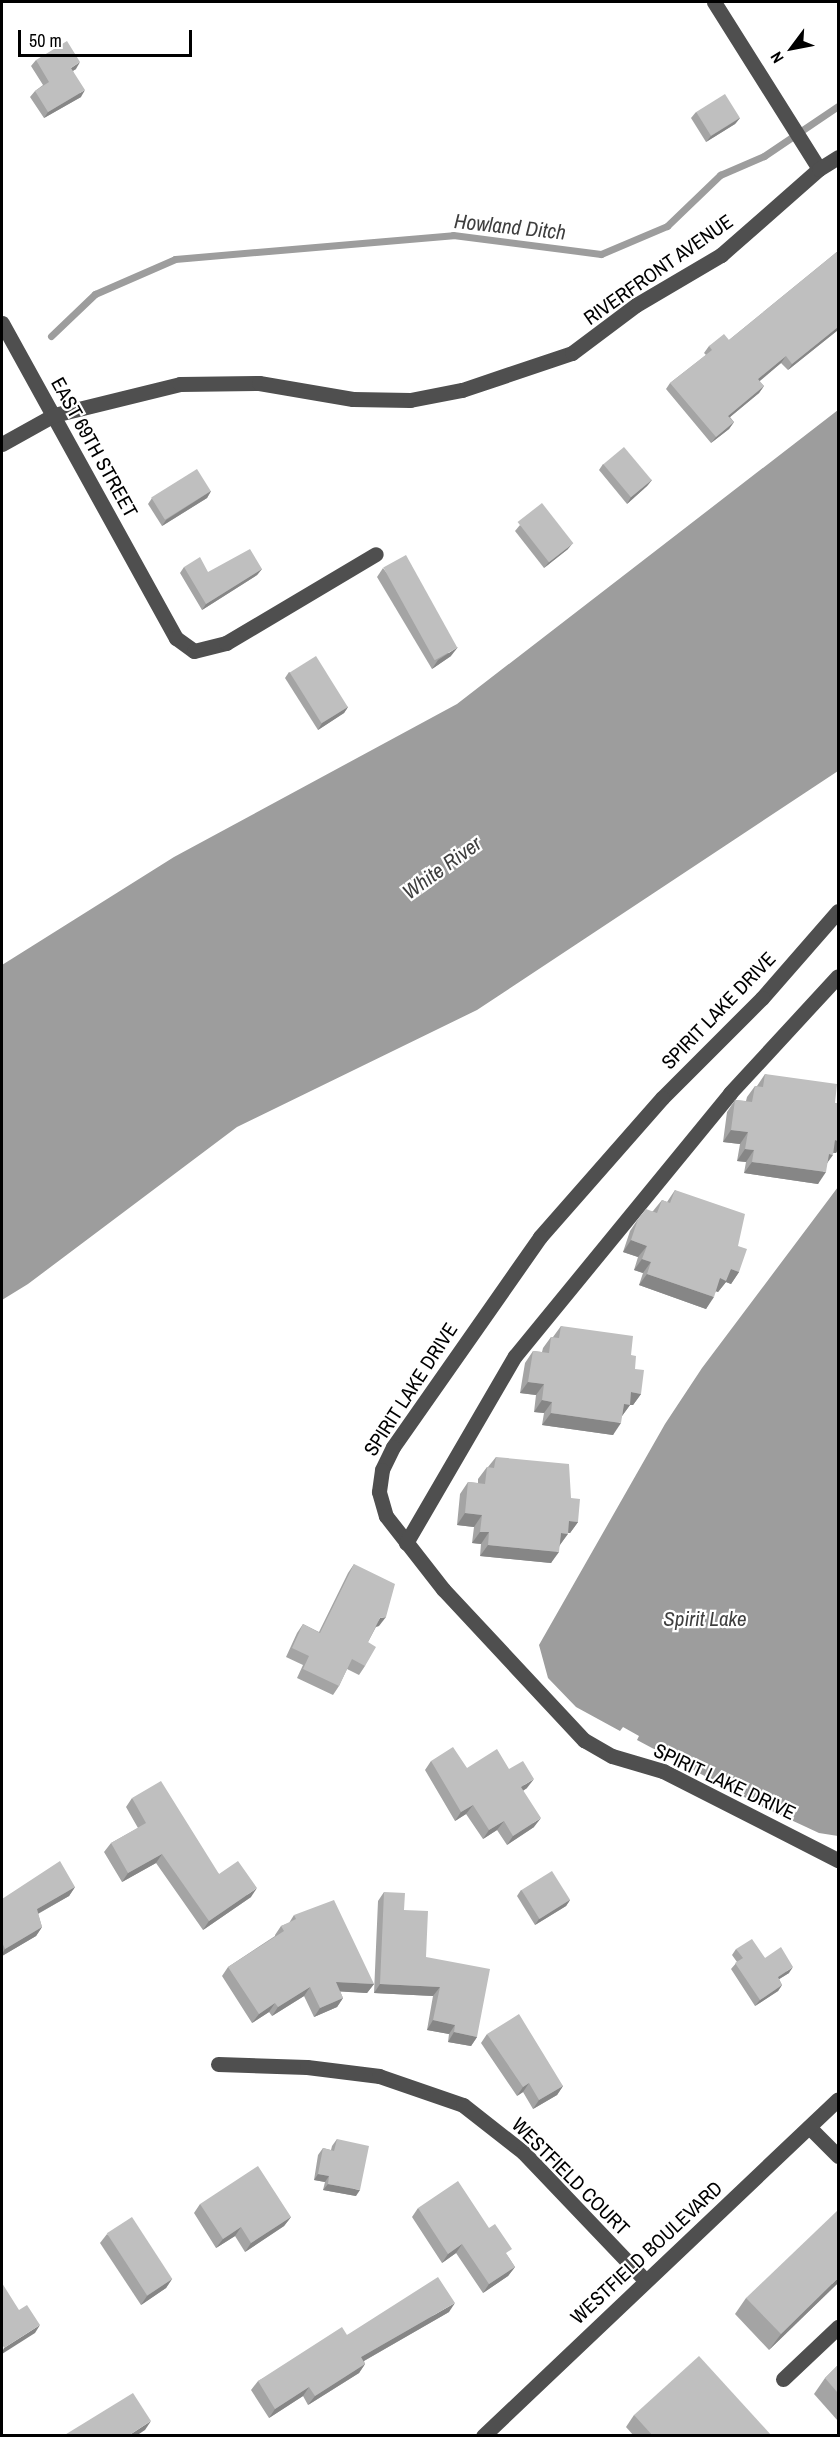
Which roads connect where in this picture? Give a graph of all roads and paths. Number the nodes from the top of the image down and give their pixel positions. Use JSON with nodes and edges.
{"nodes":[{"id":1,"x":714,"y":2,"type":"edge"},
{"id":2,"x":838,"y":157,"type":"edge"},
{"id":3,"x":819,"y":169,"type":"junction"},
{"id":4,"x":2,"y":323,"type":"edge"},
{"id":5,"x":54,"y":415,"type":"junction"},
{"id":6,"x":2,"y":444,"type":"edge"},
{"id":7,"x":376,"y":555,"type":"dead end"},
{"id":8,"x":838,"y":911,"type":"edge"},
{"id":9,"x":838,"y":976,"type":"edge"},
{"id":10,"x":406,"y":1543,"type":"junction"},
{"id":11,"x":838,"y":1860,"type":"edge"},
{"id":12,"x":218,"y":2064,"type":"dead end"},
{"id":13,"x":838,"y":2099,"type":"edge"},
{"id":14,"x":809,"y":2127,"type":"junction"},
{"id":15,"x":838,"y":2156,"type":"edge"},
{"id":16,"x":645,"y":2280,"type":"junction"},
{"id":17,"x":838,"y":2327,"type":"edge"},
{"id":18,"x":783,"y":2379,"type":"dead end"},
{"id":19,"x":483,"y":2436,"type":"edge"}],
"edges":[{"from":1,"to":3,"type":"street"},
{"from":2,"to":3,"type":"street","name":"RIVERFRONT AVENUE"},
{"from":3,"to":5,"type":"street","name":"RIVERFRONT AVENUE"},
{"from":4,"to":5,"type":"street","name":"EAST 69TH STREET"},
{"from":5,"to":6,"type":"street","name":"RIVERFRONT AVENUE"},
{"from":5,"to":7,"type":"street","name":"EAST 69TH STREET"},
{"from":8,"to":10,"type":"street","name":"SPIRIT LAKE DRIVE"},
{"from":9,"to":10,"type":"street"},
{"from":10,"to":11,"type":"street","name":"SPIRIT LAKE DRIVE"},
{"from":12,"to":16,"type":"street","name":"WESTFIELD COURT"},
{"from":13,"to":14,"type":"street","name":"WESTFIELD BOULEVARD"},
{"from":14,"to":15,"type":"street"},
{"from":14,"to":16,"type":"street","name":"WESTFIELD BOULEVARD"},
{"from":16,"to":19,"type":"street","name":"WESTFIELD BOULEVARD"},
{"from":17,"to":18,"type":"street"}]}
